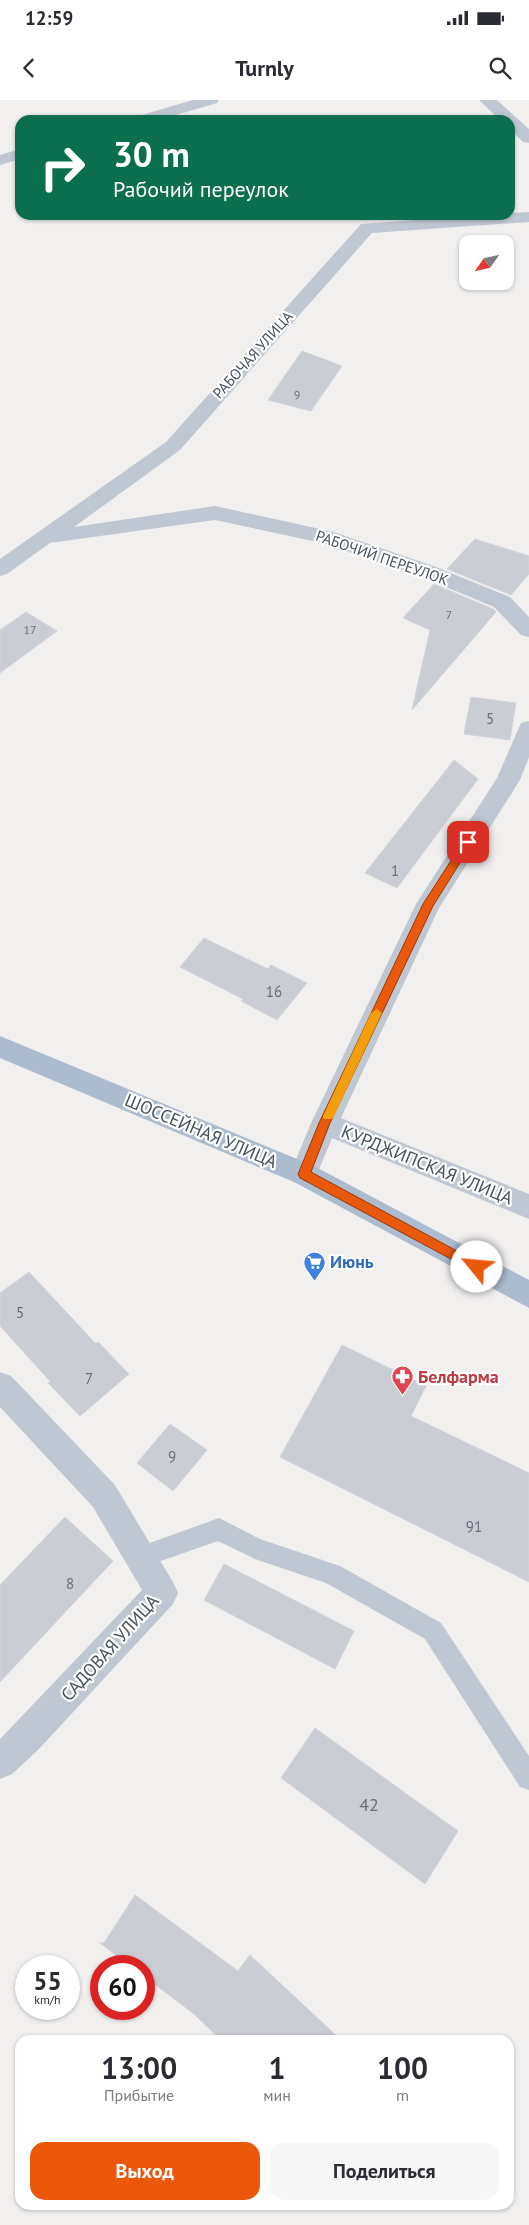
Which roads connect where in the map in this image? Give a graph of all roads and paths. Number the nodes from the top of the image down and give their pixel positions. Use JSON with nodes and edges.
{"nodes":[{"id":1,"x":211,"y":100,"type":"edge"},
{"id":2,"x":487,"y":100,"type":"edge"},
{"id":3,"x":158,"y":115,"type":"edge"},
{"id":4,"x":504,"y":115,"type":"edge"},
{"id":5,"x":515,"y":125,"type":"edge"},
{"id":6,"x":529,"y":138,"type":"edge"},
{"id":7,"x":15,"y":156,"type":"edge"},
{"id":8,"x":0,"y":160,"type":"edge"},
{"id":9,"x":529,"y":217,"type":"edge"},
{"id":10,"x":515,"y":218,"type":"edge"},
{"id":11,"x":485,"y":220,"type":"edge"},
{"id":12,"x":43,"y":537,"type":"junction"},
{"id":13,"x":0,"y":569,"type":"edge"},
{"id":14,"x":529,"y":630,"type":"edge"},
{"id":15,"x":529,"y":729,"type":"edge"},
{"id":16,"x":0,"y":1047,"type":"edge"},
{"id":17,"x":325,"y":1123,"type":"junction"},
{"id":18,"x":304,"y":1174,"type":"junction"},
{"id":19,"x":529,"y":1207,"type":"edge"},
{"id":20,"x":529,"y":1295,"type":"edge"},
{"id":21,"x":0,"y":1386,"type":"edge"},
{"id":22,"x":141,"y":1557,"type":"junction"},
{"id":23,"x":0,"y":1762,"type":"edge"},
{"id":24,"x":529,"y":1778,"type":"edge"}],
"edges":[{"from":1,"to":3,"type":"street"},
{"from":2,"to":4,"type":"street"},
{"from":5,"to":6,"type":"street"},
{"from":7,"to":8,"type":"street"},
{"from":9,"to":10,"type":"street","name":"РАБОЧАЯ УЛИЦА"},
{"from":11,"to":12,"type":"street","name":"РАБОЧАЯ УЛИЦА"},
{"from":12,"to":13,"type":"street","name":"РАБОЧАЯ УЛИЦА"},
{"from":12,"to":14,"type":"street","name":"РАБОЧИЙ ПЕРЕУЛОК"},
{"from":15,"to":17,"type":"street"},
{"from":16,"to":18,"type":"main road","name":"ШОССЕЙНАЯ УЛИЦА"},
{"from":17,"to":18,"type":"street"},
{"from":17,"to":19,"type":"street","name":"КУРДЖИПСКАЯ УЛИЦА"},
{"from":18,"to":20,"type":"main road","name":"ШОССЕЙНАЯ УЛИЦА"},
{"from":21,"to":22,"type":"street","name":"САДОВАЯ УЛИЦА"},
{"from":22,"to":23,"type":"street","name":"САДОВАЯ УЛИЦА"},
{"from":22,"to":24,"type":"lane"}]}
